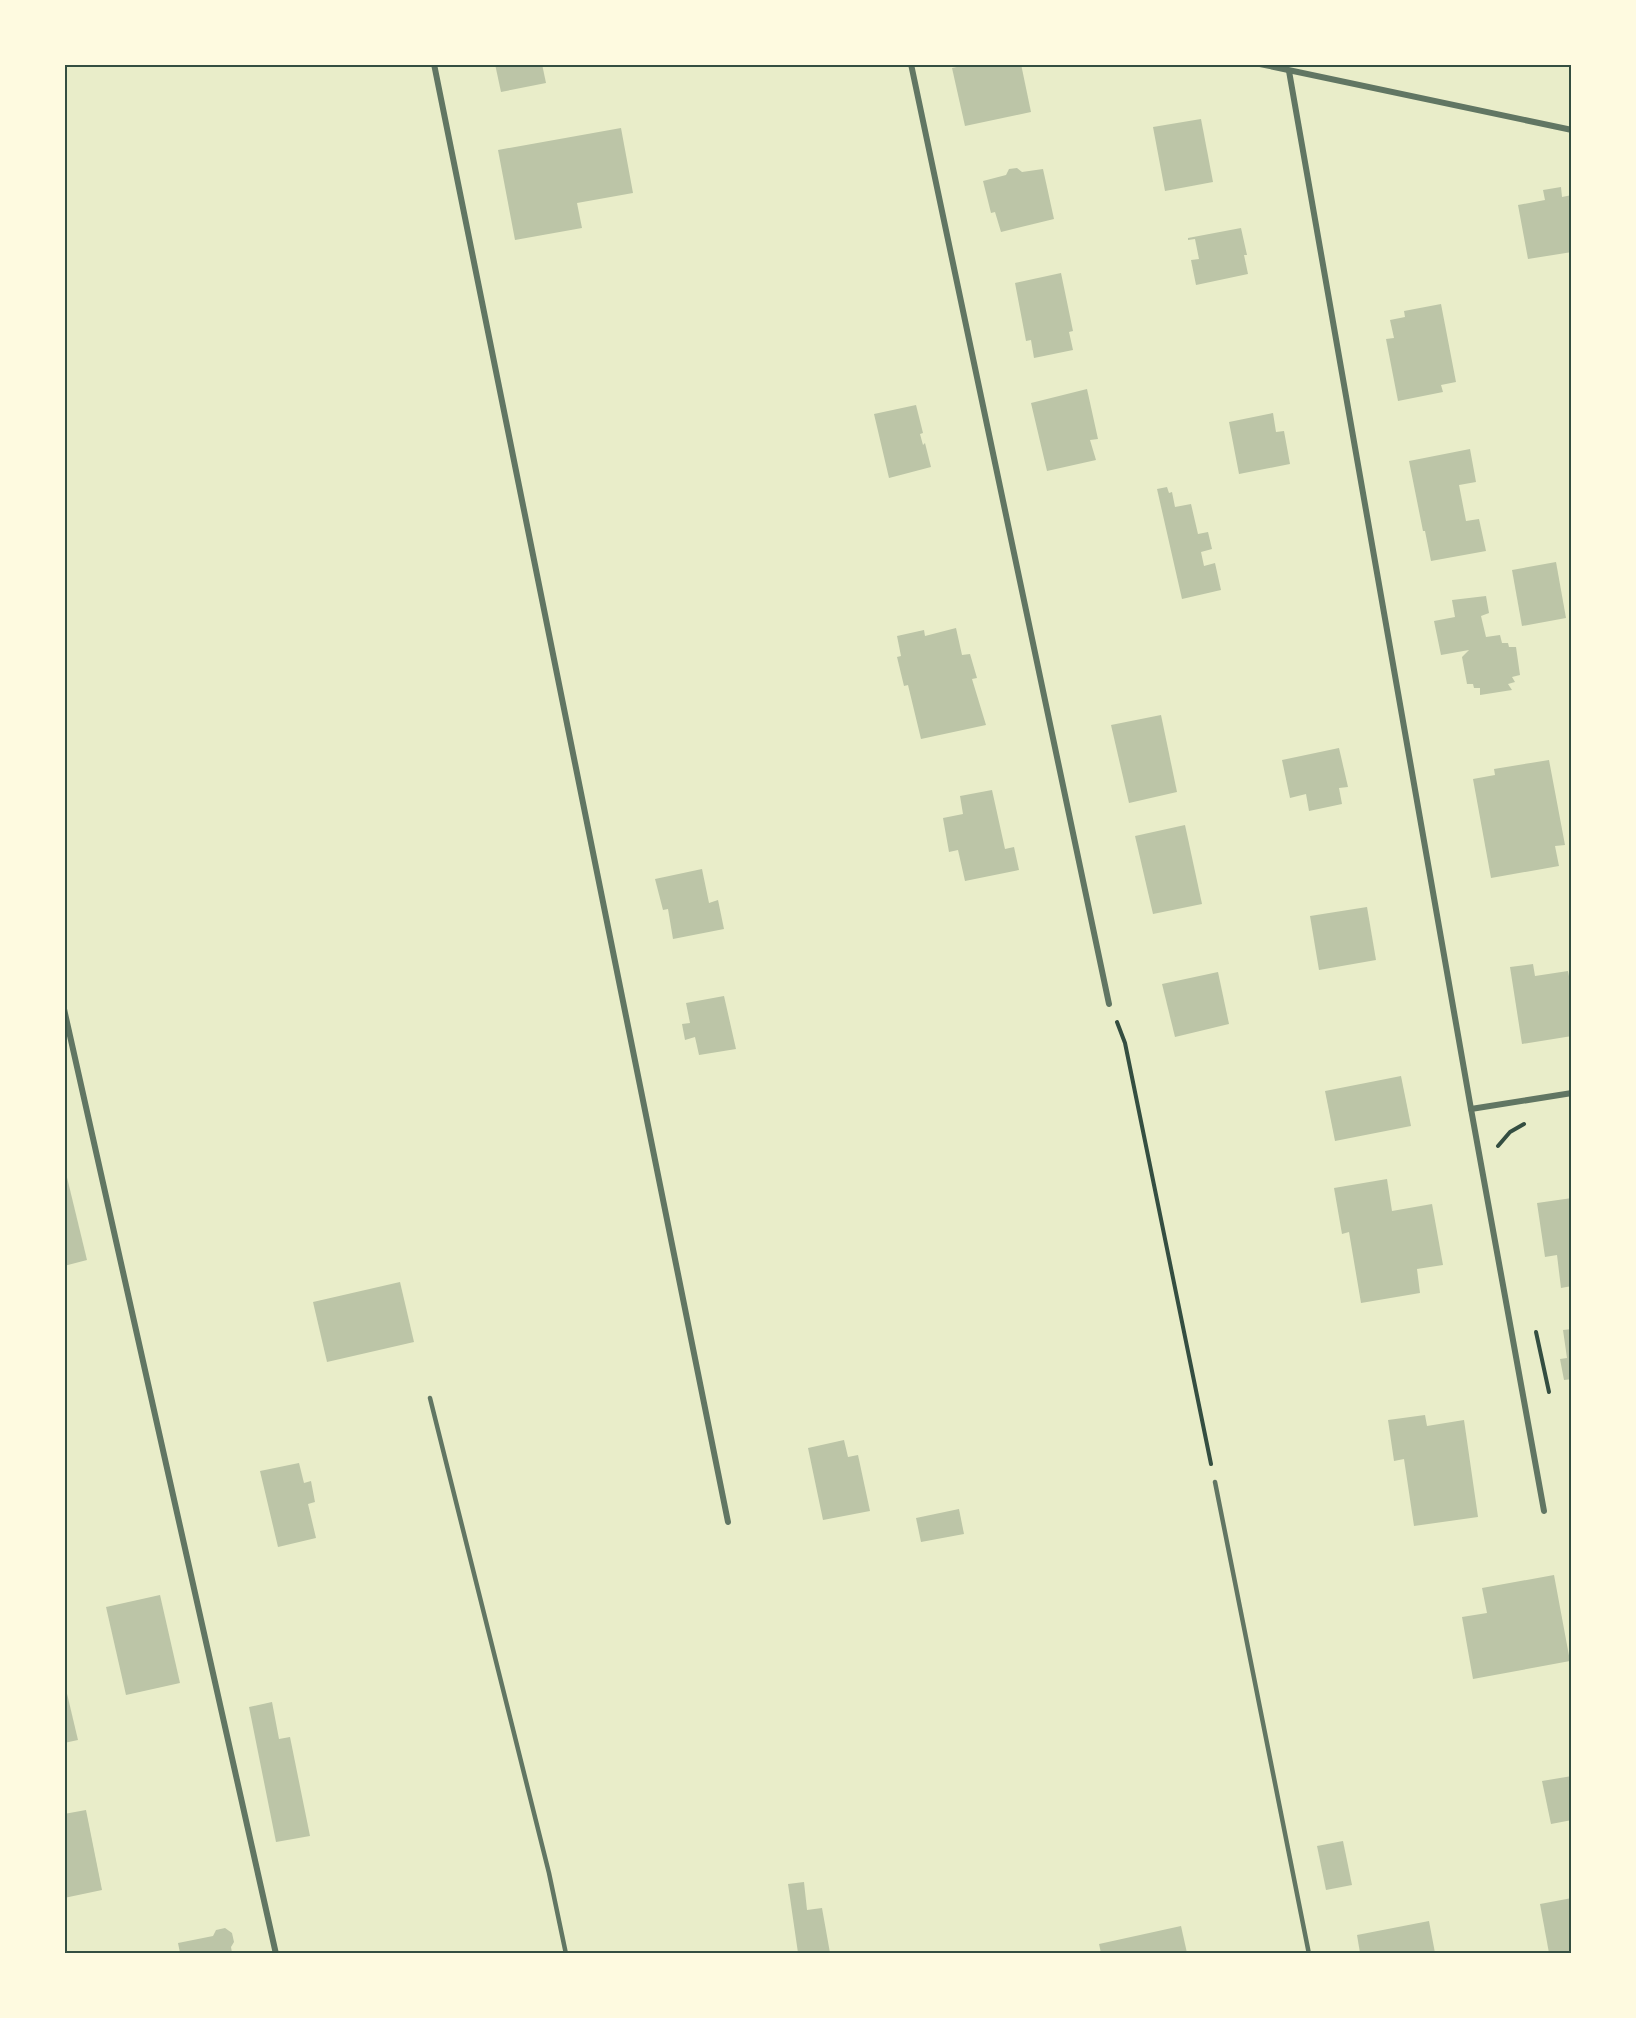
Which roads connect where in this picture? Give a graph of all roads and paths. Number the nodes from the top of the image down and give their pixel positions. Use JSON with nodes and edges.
{"nodes":[{"id":1,"x":434,"y":64,"type":"edge"},
{"id":2,"x":911,"y":64,"type":"edge"},
{"id":3,"x":1260,"y":64,"type":"edge"},
{"id":4,"x":1288,"y":71,"type":"junction"},
{"id":5,"x":1572,"y":130,"type":"edge"},
{"id":6,"x":1109,"y":1004,"type":"joint"},
{"id":7,"x":64,"y":1009,"type":"edge"},
{"id":8,"x":1572,"y":1094,"type":"edge"},
{"id":9,"x":1471,"y":1109,"type":"junction"},
{"id":10,"x":1530,"y":1120,"type":"dead end"},
{"id":11,"x":1499,"y":1155,"type":"dead end"},
{"id":12,"x":1536,"y":1330,"type":"dead end"},
{"id":13,"x":1549,"y":1392,"type":"dead end"},
{"id":14,"x":430,"y":1398,"type":"dead end"},
{"id":15,"x":1215,"y":1482,"type":"joint"},
{"id":16,"x":1544,"y":1511,"type":"dead end"},
{"id":17,"x":728,"y":1522,"type":"dead end"},
{"id":18,"x":276,"y":1953,"type":"edge"},
{"id":19,"x":566,"y":1953,"type":"edge"},
{"id":20,"x":1309,"y":1953,"type":"edge"}],
"edges":[{"from":1,"to":17,"type":"street"},
{"from":2,"to":6,"type":"street"},
{"from":3,"to":4,"type":"street"},
{"from":4,"to":5,"type":"street"},
{"from":4,"to":9,"type":"street"},
{"from":6,"to":15,"type":"path"},
{"from":7,"to":18,"type":"street"},
{"from":8,"to":9,"type":"street"},
{"from":9,"to":16,"type":"street"},
{"from":10,"to":11,"type":"path"},
{"from":12,"to":13,"type":"path"},
{"from":14,"to":19,"type":"lane"},
{"from":15,"to":20,"type":"lane"}]}
